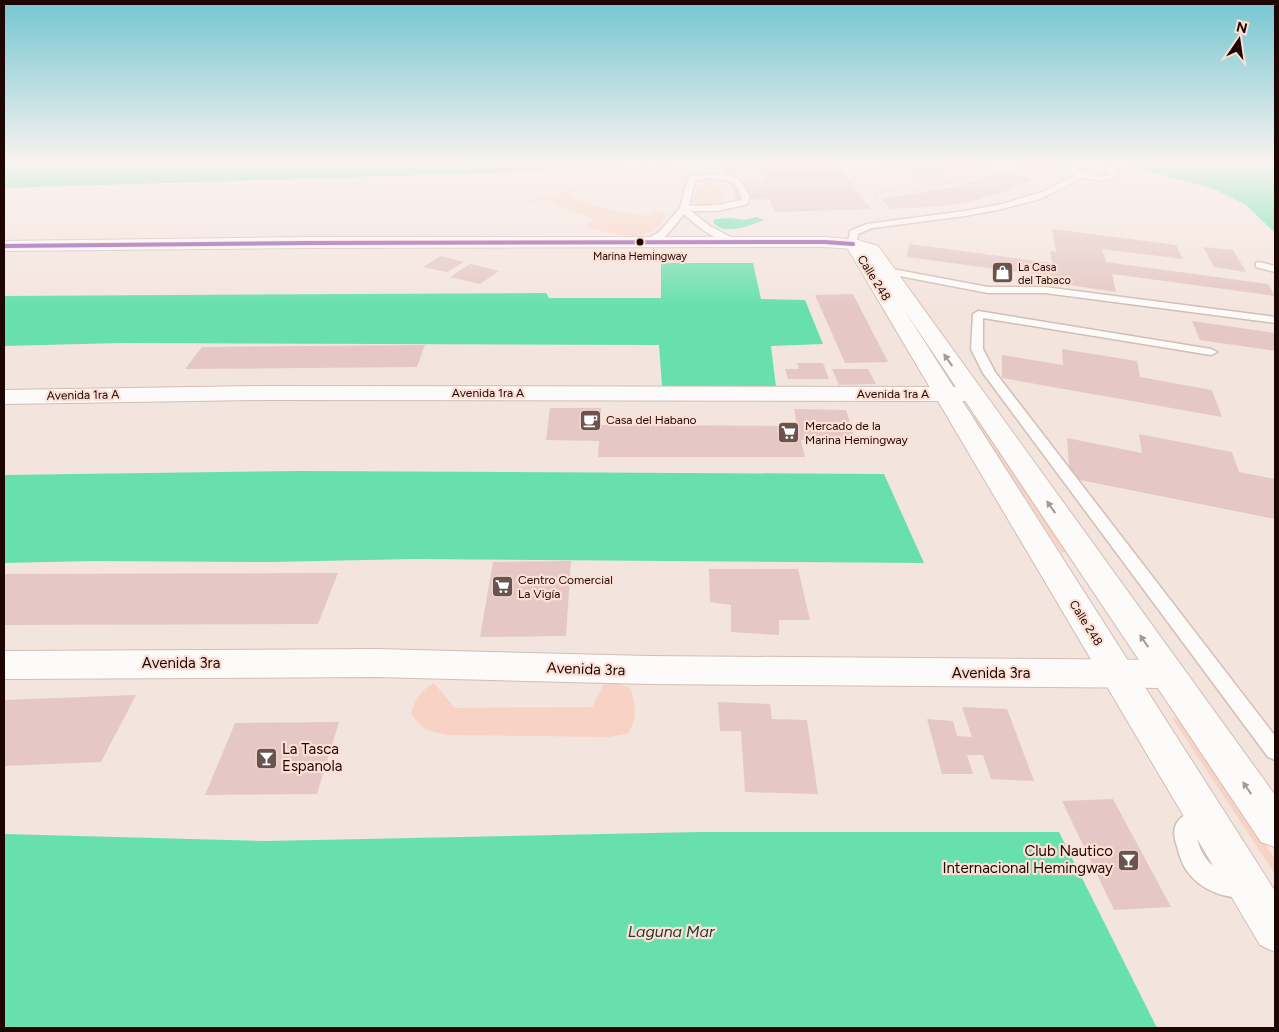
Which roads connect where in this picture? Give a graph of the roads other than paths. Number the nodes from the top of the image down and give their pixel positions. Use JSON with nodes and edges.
{"nodes":[{"id":1,"x":682,"y":211,"type":"edge"},
{"id":2,"x":686,"y":211,"type":"edge"},
{"id":3,"x":974,"y":211,"type":"edge"},
{"id":4,"x":733,"y":242,"type":"junction"},
{"id":5,"x":647,"y":243,"type":"junction"},
{"id":6,"x":852,"y":244,"type":"junction"},
{"id":7,"x":4,"y":246,"type":"edge"},
{"id":8,"x":1259,"y":264,"type":"dead end"},
{"id":9,"x":1275,"y":269,"type":"edge"},
{"id":10,"x":887,"y":271,"type":"junction"},
{"id":11,"x":1275,"y":320,"type":"edge"},
{"id":12,"x":1211,"y":352,"type":"dead end"},
{"id":13,"x":959,"y":394,"type":"junction"},
{"id":14,"x":4,"y":397,"type":"edge"},
{"id":15,"x":4,"y":665,"type":"edge"},
{"id":16,"x":1118,"y":674,"type":"junction"},
{"id":17,"x":1168,"y":674,"type":"junction"},
{"id":18,"x":1275,"y":751,"type":"edge"},
{"id":19,"x":1275,"y":828,"type":"edge"},
{"id":20,"x":1275,"y":930,"type":"edge"}],
"edges":[{"from":1,"to":5,"type":"lane"},
{"from":2,"to":4,"type":"lane"},
{"from":3,"to":6,"type":"lane"},
{"from":4,"to":5,"type":"street"},
{"from":4,"to":6,"type":"street"},
{"from":5,"to":7,"type":"street"},
{"from":6,"to":10,"type":"street","name":"Calle 248"},
{"from":6,"to":13,"type":"street","name":"Calle 248"},
{"from":8,"to":9,"type":"lane"},
{"from":10,"to":11,"type":"lane"},
{"from":13,"to":10,"type":"street","name":"Calle 248","one_way":true},
{"from":12,"to":18,"type":"lane"},
{"from":13,"to":14,"type":"street","name":"Avenida 1ra A"},
{"from":13,"to":16,"type":"street","name":"Calle 248"},
{"from":17,"to":13,"type":"street","name":"Calle 248","one_way":true},
{"from":15,"to":16,"type":"street","name":"Avenida 3ra"},
{"from":16,"to":17,"type":"street","name":"Avenida 3ra"},
{"from":16,"to":20,"type":"street","name":"Calle 248"},
{"from":19,"to":17,"type":"street","name":"Calle 248","one_way":true}]}
